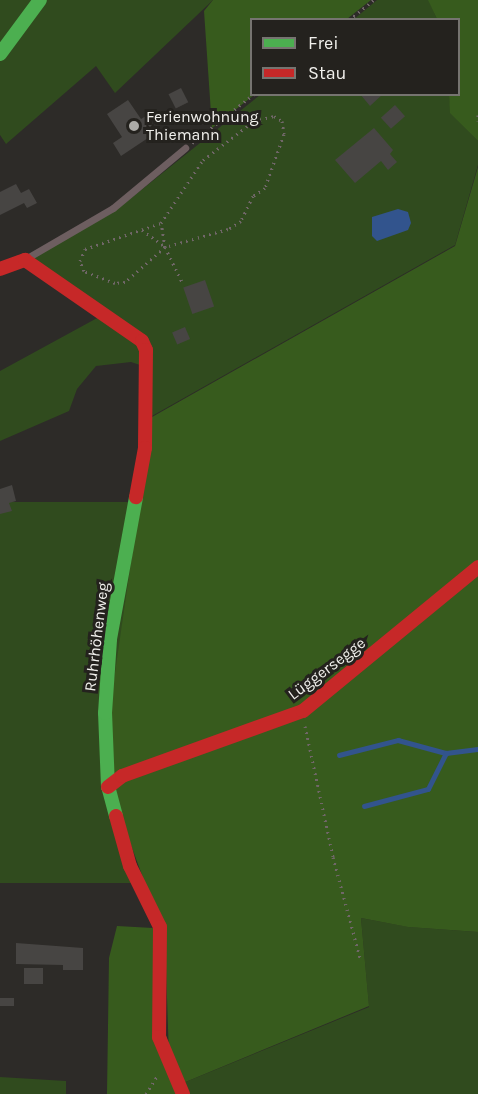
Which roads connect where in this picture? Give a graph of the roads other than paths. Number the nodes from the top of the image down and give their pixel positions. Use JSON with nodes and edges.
{"nodes":[{"id":1,"x":40,"y":0,"type":"edge"},
{"id":2,"x":0,"y":54,"type":"edge"},
{"id":3,"x":185,"y":148,"type":"road end"},
{"id":4,"x":25,"y":260,"type":"junction"},
{"id":5,"x":0,"y":269,"type":"edge"},
{"id":6,"x":478,"y":567,"type":"edge"},
{"id":7,"x":108,"y":787,"type":"junction"},
{"id":8,"x":183,"y":1094,"type":"edge"}],
"edges":[{"from":1,"to":2,"type":"street"},
{"from":3,"to":4,"type":"lane"},
{"from":4,"to":5,"type":"street"},
{"from":4,"to":7,"type":"street","name":"Ruhrhöhenweg"},
{"from":6,"to":7,"type":"street","name":"Lüggersegge"},
{"from":7,"to":8,"type":"street","name":"Ruhrhöhenweg"}]}
